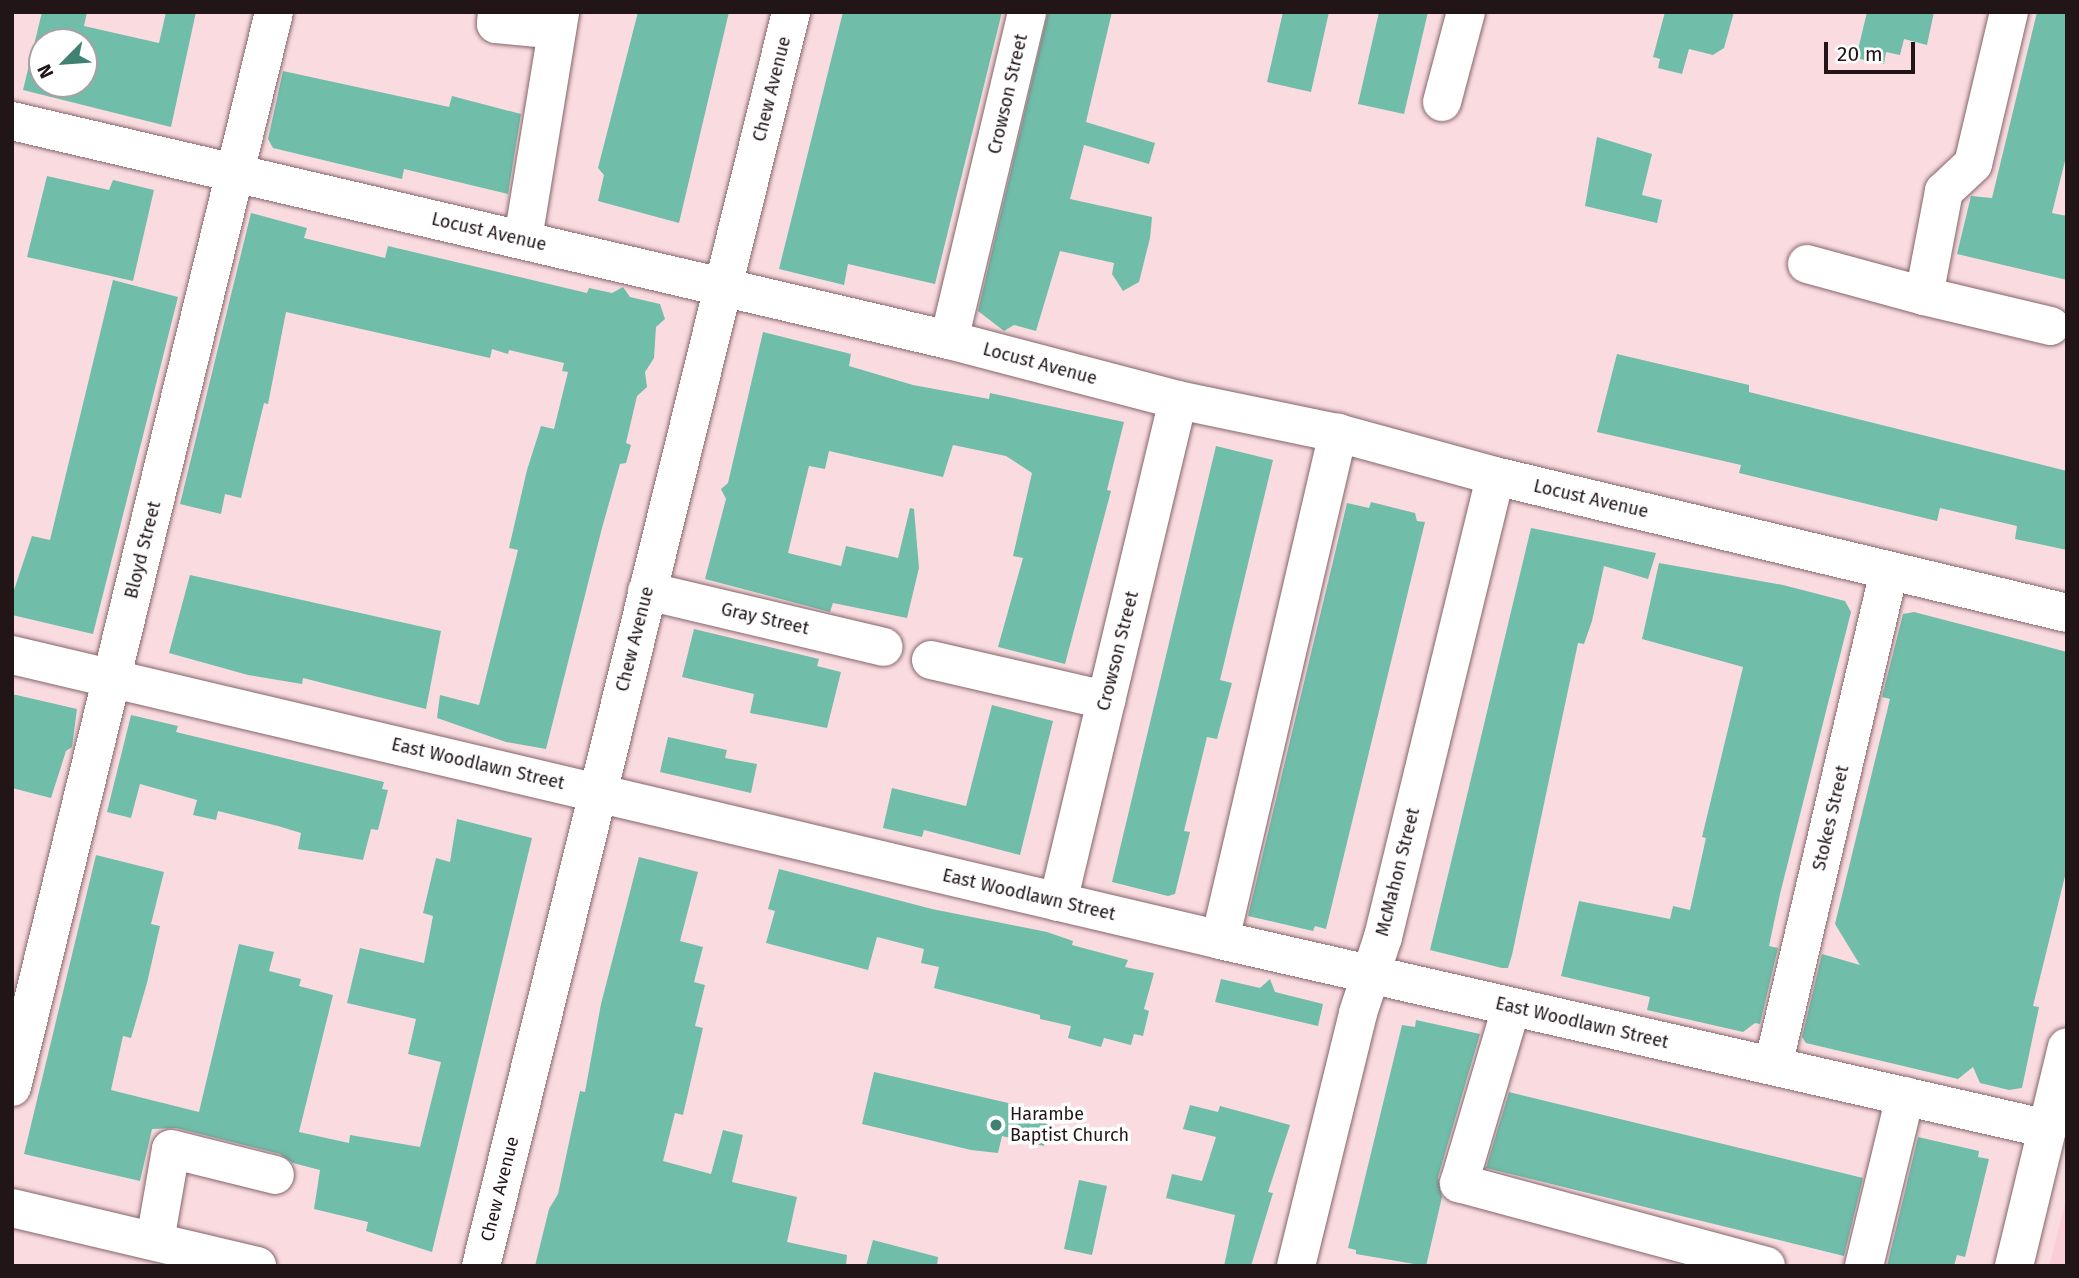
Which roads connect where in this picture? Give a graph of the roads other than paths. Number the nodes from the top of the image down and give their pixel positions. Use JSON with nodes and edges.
{"nodes":[{"id":1,"x":274,"y":12,"type":"edge"},
{"id":2,"x":497,"y":12,"type":"edge"},
{"id":3,"x":791,"y":12,"type":"edge"},
{"id":4,"x":1027,"y":12,"type":"edge"},
{"id":5,"x":1466,"y":12,"type":"edge"},
{"id":6,"x":2009,"y":12,"type":"edge"},
{"id":7,"x":559,"y":21,"type":"edge"},
{"id":8,"x":1442,"y":102,"type":"dead end"},
{"id":9,"x":12,"y":121,"type":"edge"},
{"id":10,"x":234,"y":174,"type":"junction"},
{"id":11,"x":523,"y":239,"type":"junction"},
{"id":12,"x":1807,"y":264,"type":"dead end"},
{"id":13,"x":723,"y":287,"type":"junction"},
{"id":14,"x":1924,"y":296,"type":"junction"},
{"id":15,"x":2051,"y":326,"type":"dead end"},
{"id":16,"x":949,"y":340,"type":"junction"},
{"id":17,"x":1178,"y":400,"type":"junction"},
{"id":18,"x":1338,"y":433,"type":"junction"},
{"id":19,"x":1495,"y":476,"type":"junction"},
{"id":20,"x":1889,"y":571,"type":"junction"},
{"id":21,"x":647,"y":591,"type":"junction"},
{"id":22,"x":2067,"y":613,"type":"edge"},
{"id":23,"x":883,"y":647,"type":"dead end"},
{"id":24,"x":12,"y":655,"type":"edge"},
{"id":25,"x":931,"y":660,"type":"dead end"},
{"id":26,"x":112,"y":679,"type":"junction"},
{"id":27,"x":1106,"y":700,"type":"junction"},
{"id":28,"x":597,"y":792,"type":"junction"},
{"id":29,"x":1058,"y":902,"type":"junction"},
{"id":30,"x":1220,"y":940,"type":"junction"},
{"id":31,"x":1371,"y":975,"type":"junction"},
{"id":32,"x":1511,"y":1008,"type":"junction"},
{"id":33,"x":2067,"y":1048,"type":"edge"},
{"id":34,"x":1773,"y":1066,"type":"junction"},
{"id":35,"x":12,"y":1087,"type":"edge"},
{"id":36,"x":1905,"y":1096,"type":"junction"},
{"id":37,"x":2048,"y":1129,"type":"junction"},
{"id":38,"x":275,"y":1175,"type":"dead end"},
{"id":39,"x":12,"y":1208,"type":"edge"},
{"id":40,"x":155,"y":1241,"type":"junction"},
{"id":41,"x":257,"y":1266,"type":"edge"},
{"id":42,"x":481,"y":1266,"type":"edge"},
{"id":43,"x":1296,"y":1266,"type":"edge"},
{"id":44,"x":1766,"y":1266,"type":"edge"},
{"id":45,"x":1864,"y":1266,"type":"edge"},
{"id":46,"x":2014,"y":1266,"type":"edge"}],
"edges":[{"from":1,"to":10,"type":"street","name":"Bloyd Street"},
{"from":2,"to":7,"type":"street"},
{"from":3,"to":13,"type":"street","name":"Chew Avenue"},
{"from":4,"to":16,"type":"street","name":"Crowson Street"},
{"from":5,"to":8,"type":"street"},
{"from":6,"to":14,"type":"street"},
{"from":7,"to":11,"type":"street"},
{"from":9,"to":10,"type":"street","name":"Locust Avenue"},
{"from":10,"to":11,"type":"street","name":"Locust Avenue"},
{"from":10,"to":26,"type":"street","name":"Bloyd Street"},
{"from":11,"to":13,"type":"street","name":"Locust Avenue"},
{"from":12,"to":14,"type":"street"},
{"from":13,"to":16,"type":"street","name":"Locust Avenue"},
{"from":13,"to":21,"type":"street","name":"Chew Avenue"},
{"from":14,"to":15,"type":"street"},
{"from":16,"to":17,"type":"street","name":"Locust Avenue"},
{"from":17,"to":18,"type":"street","name":"Locust Avenue"},
{"from":17,"to":27,"type":"street","name":"Crowson Street"},
{"from":18,"to":19,"type":"street","name":"Locust Avenue"},
{"from":18,"to":30,"type":"street"},
{"from":19,"to":20,"type":"street","name":"Locust Avenue"},
{"from":19,"to":31,"type":"street","name":"McMahon Street"},
{"from":20,"to":22,"type":"street","name":"Locust Avenue"},
{"from":20,"to":34,"type":"street","name":"Stokes Street"},
{"from":21,"to":23,"type":"street","name":"Gray Street"},
{"from":21,"to":28,"type":"street","name":"Chew Avenue"},
{"from":24,"to":26,"type":"street","name":"East Woodlawn Street"},
{"from":25,"to":27,"type":"street"},
{"from":26,"to":28,"type":"street","name":"East Woodlawn Street"},
{"from":26,"to":35,"type":"street","name":"Bloyd Street"},
{"from":27,"to":29,"type":"street","name":"Crowson Street"},
{"from":28,"to":29,"type":"street","name":"East Woodlawn Street"},
{"from":28,"to":42,"type":"street","name":"Chew Avenue"},
{"from":29,"to":30,"type":"street","name":"East Woodlawn Street"},
{"from":30,"to":31,"type":"street","name":"East Woodlawn Street"},
{"from":31,"to":32,"type":"street","name":"East Woodlawn Street"},
{"from":31,"to":43,"type":"street","name":"McMahon Street"},
{"from":32,"to":34,"type":"street","name":"East Woodlawn Street"},
{"from":32,"to":44,"type":"street"},
{"from":33,"to":37,"type":"street"},
{"from":34,"to":36,"type":"street","name":"East Woodlawn Street"},
{"from":36,"to":37,"type":"street","name":"East Woodlawn Street"},
{"from":36,"to":45,"type":"street"},
{"from":37,"to":46,"type":"street"},
{"from":38,"to":40,"type":"street"},
{"from":39,"to":40,"type":"street"},
{"from":40,"to":41,"type":"street"}]}
